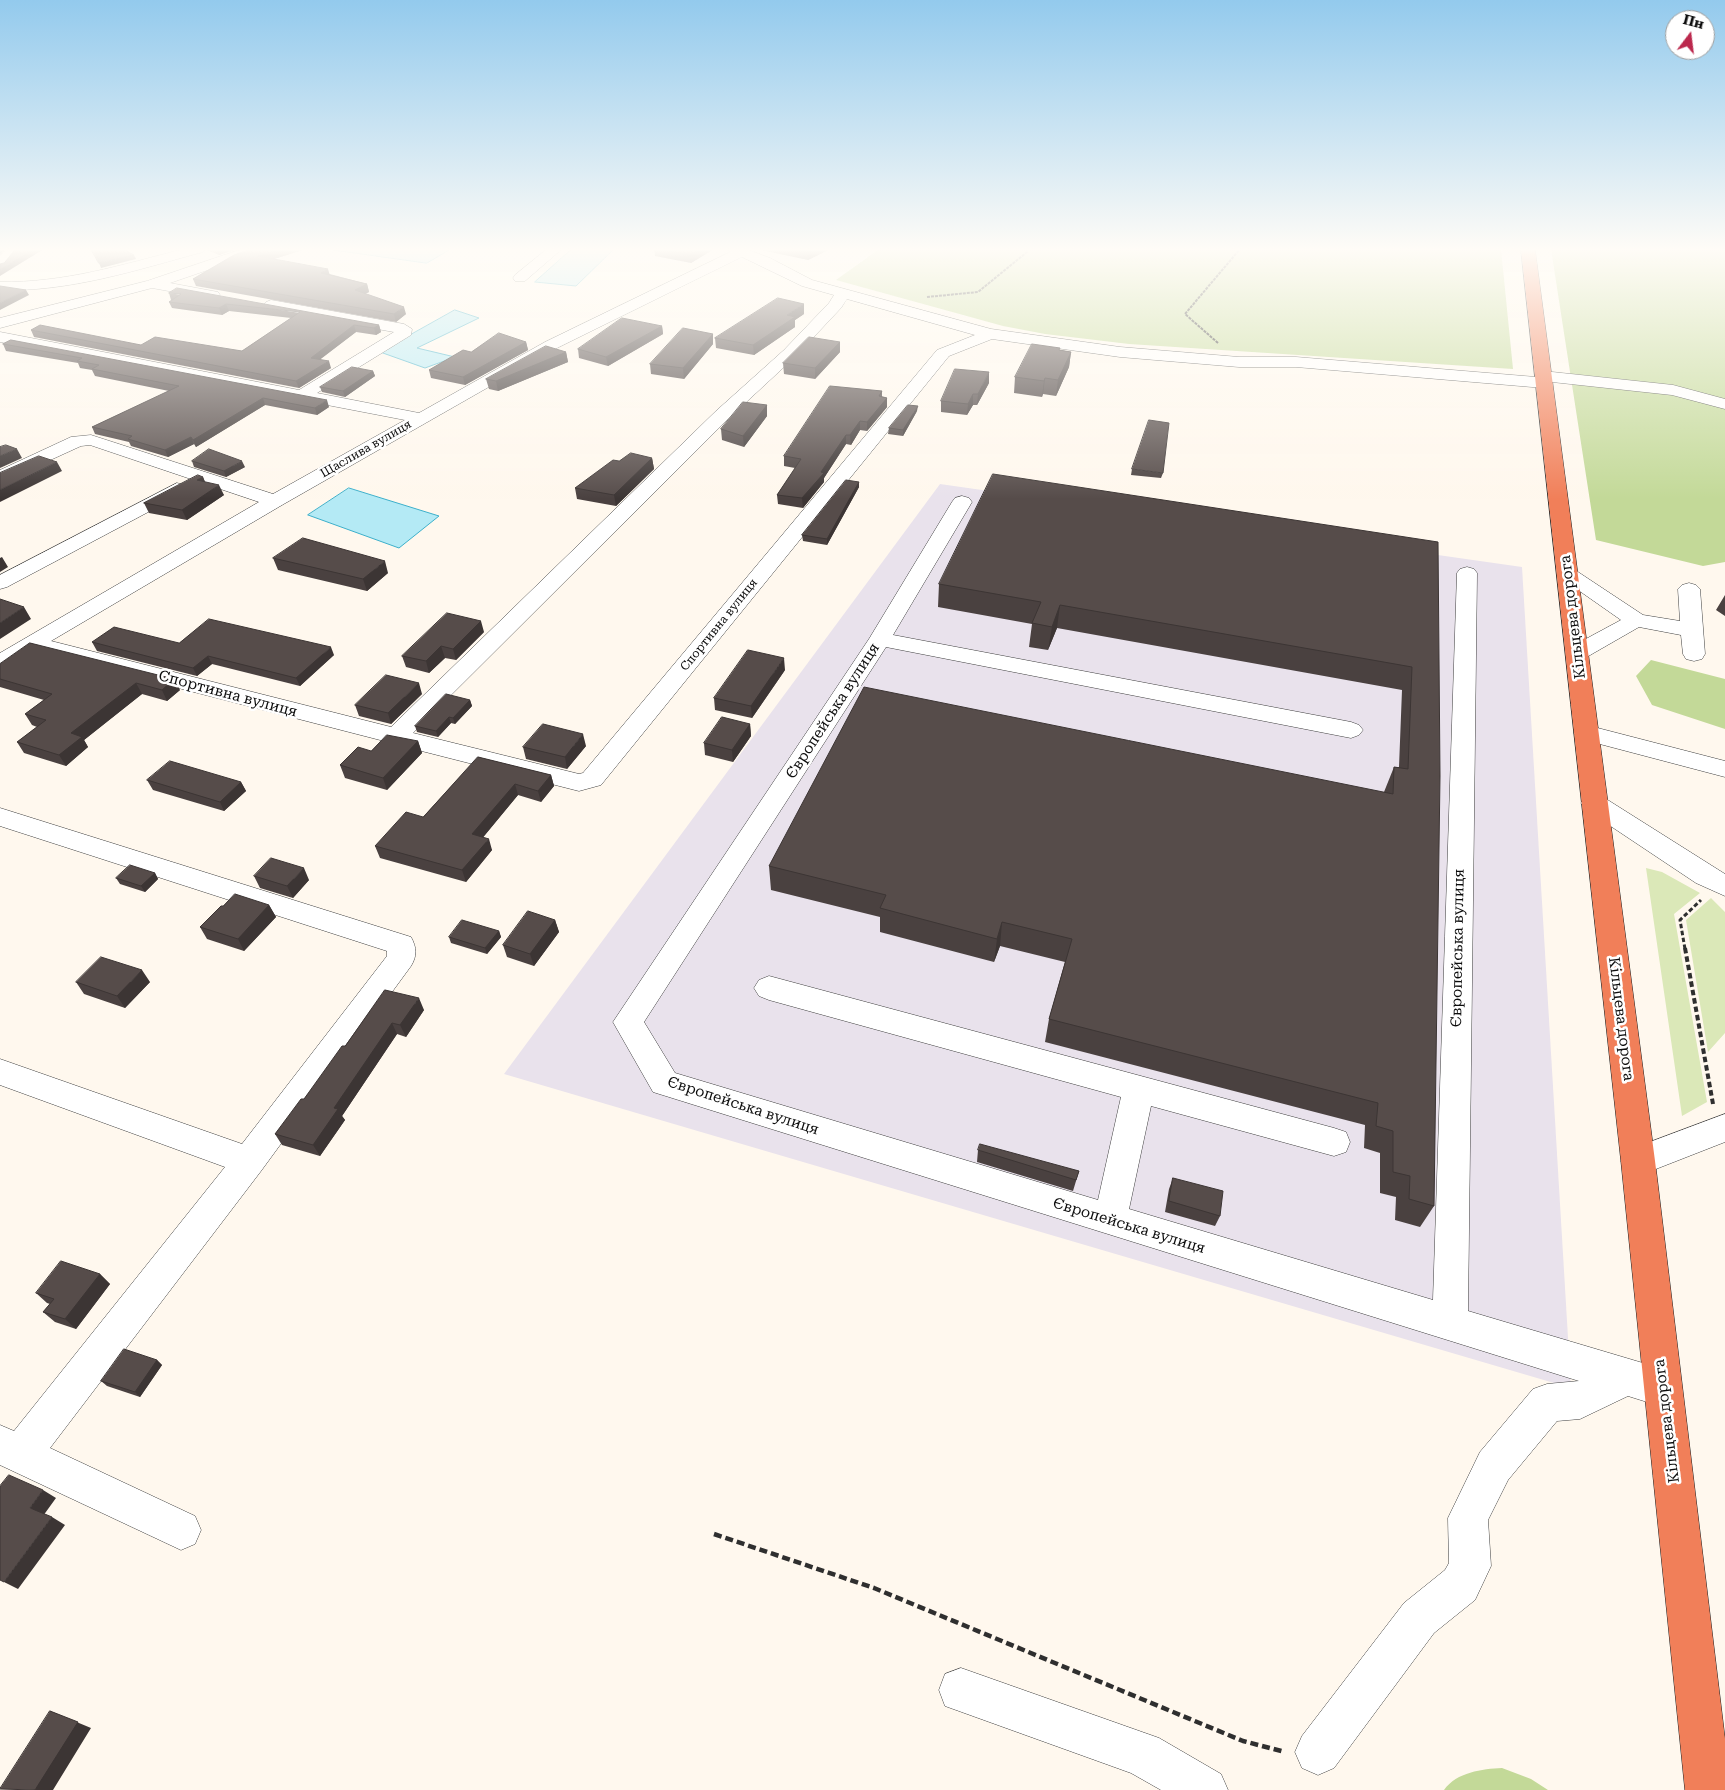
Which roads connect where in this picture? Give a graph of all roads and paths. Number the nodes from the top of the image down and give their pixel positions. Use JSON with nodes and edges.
{"nodes":[{"id":1,"x":404,"y":333,"type":"edge"},
{"id":2,"x":575,"y":333,"type":"edge"},
{"id":3,"x":810,"y":333,"type":"edge"},
{"id":4,"x":985,"y":333,"type":"edge"},
{"id":5,"x":1206,"y":333,"type":"edge"},
{"id":6,"x":1538,"y":333,"type":"edge"},
{"id":7,"x":990,"y":334,"type":"junction"},
{"id":8,"x":0,"y":338,"type":"edge"},
{"id":9,"x":1239,"y":362,"type":"junction"},
{"id":10,"x":1543,"y":379,"type":"junction"},
{"id":11,"x":302,"y":395,"type":"junction"},
{"id":12,"x":1725,"y":404,"type":"edge"},
{"id":13,"x":419,"y":418,"type":"junction"},
{"id":14,"x":199,"y":477,"type":"junction"},
{"id":15,"x":0,"y":478,"type":"edge"},
{"id":16,"x":274,"y":501,"type":"junction"},
{"id":17,"x":962,"y":502,"type":"dead end"},
{"id":18,"x":1467,"y":573,"type":"dead end"},
{"id":19,"x":1568,"y":574,"type":"junction"},
{"id":20,"x":0,"y":583,"type":"edge"},
{"id":21,"x":1689,"y":589,"type":"dead end"},
{"id":22,"x":1636,"y":620,"type":"junction"},
{"id":23,"x":1692,"y":630,"type":"junction"},
{"id":24,"x":880,"y":639,"type":"junction"},
{"id":25,"x":32,"y":643,"type":"junction"},
{"id":26,"x":1577,"y":654,"type":"junction"},
{"id":27,"x":1694,"y":654,"type":"dead end"},
{"id":28,"x":0,"y":662,"type":"edge"},
{"id":29,"x":1350,"y":730,"type":"dead end"},
{"id":30,"x":1586,"y":733,"type":"junction"},
{"id":31,"x":394,"y":738,"type":"junction"},
{"id":32,"x":1725,"y":769,"type":"edge"},
{"id":33,"x":1594,"y":803,"type":"junction"},
{"id":34,"x":0,"y":817,"type":"edge"},
{"id":35,"x":1716,"y":890,"type":"edge"},
{"id":36,"x":769,"y":988,"type":"dead end"},
{"id":37,"x":0,"y":1072,"type":"edge"},
{"id":38,"x":1139,"y":1089,"type":"junction"},
{"id":39,"x":1720,"y":1119,"type":"edge"},
{"id":40,"x":1334,"y":1142,"type":"dead end"},
{"id":41,"x":1638,"y":1161,"type":"junction"},
{"id":42,"x":249,"y":1162,"type":"junction"},
{"id":43,"x":1110,"y":1220,"type":"junction"},
{"id":44,"x":1450,"y":1323,"type":"junction"},
{"id":45,"x":1645,"y":1382,"type":"junction"},
{"id":46,"x":10,"y":1449,"type":"edge"},
{"id":47,"x":181,"y":1530,"type":"dead end"},
{"id":48,"x":714,"y":1534,"type":"dead end"},
{"id":49,"x":961,"y":1690,"type":"dead end"},
{"id":50,"x":1318,"y":1752,"type":"joint"},
{"id":51,"x":1205,"y":1790,"type":"edge"},
{"id":52,"x":1708,"y":1790,"type":"edge"}],
"edges":[{"from":1,"to":11,"type":"street"},
{"from":2,"to":13,"type":"street","name":"Щаслива вулиця"},
{"from":3,"to":31,"type":"street"},
{"from":4,"to":7,"type":"street"},
{"from":5,"to":9,"type":"path"},
{"from":6,"to":10,"type":"highway","name":"Кільцева дорога"},
{"from":7,"to":9,"type":"street"},
{"from":7,"to":31,"type":"street","name":"Спортивна вулиця"},
{"from":8,"to":11,"type":"street"},
{"from":9,"to":10,"type":"street"},
{"from":10,"to":12,"type":"street"},
{"from":10,"to":19,"type":"highway","name":"Кільцева дорога"},
{"from":11,"to":13,"type":"street"},
{"from":13,"to":16,"type":"street","name":"Щаслива вулиця"},
{"from":14,"to":15,"type":"street"},
{"from":14,"to":16,"type":"street"},
{"from":14,"to":20,"type":"street"},
{"from":16,"to":25,"type":"street","name":"Щаслива вулиця"},
{"from":17,"to":24,"type":"street","name":"Європейська вулиця"},
{"from":18,"to":44,"type":"street","name":"Європейська вулиця"},
{"from":19,"to":22,"type":"street"},
{"from":19,"to":26,"type":"highway","name":"Кільцева дорога"},
{"from":21,"to":23,"type":"street"},
{"from":22,"to":23,"type":"street"},
{"from":22,"to":26,"type":"street"},
{"from":23,"to":27,"type":"street"},
{"from":24,"to":29,"type":"street"},
{"from":24,"to":43,"type":"street","name":"Європейська вулиця"},
{"from":25,"to":28,"type":"street","name":"Щаслива вулиця"},
{"from":25,"to":31,"type":"street","name":"Спортивна вулиця"},
{"from":26,"to":30,"type":"highway","name":"Кільцева дорога"},
{"from":30,"to":32,"type":"street"},
{"from":30,"to":33,"type":"highway","name":"Кільцева дорога"},
{"from":33,"to":35,"type":"street"},
{"from":33,"to":41,"type":"highway","name":"Кільцева дорога"},
{"from":34,"to":42,"type":"street"},
{"from":35,"to":39,"type":"path"},
{"from":36,"to":38,"type":"street"},
{"from":37,"to":42,"type":"street"},
{"from":38,"to":40,"type":"street"},
{"from":38,"to":43,"type":"street"},
{"from":39,"to":41,"type":"street"},
{"from":41,"to":45,"type":"highway","name":"Кільцева дорога"},
{"from":42,"to":46,"type":"street"},
{"from":43,"to":44,"type":"street","name":"Європейська вулиця"},
{"from":44,"to":45,"type":"street","name":"Європейська вулиця"},
{"from":45,"to":50,"type":"street"},
{"from":45,"to":52,"type":"highway","name":"Кільцева дорога"},
{"from":46,"to":47,"type":"street"},
{"from":48,"to":50,"type":"path"},
{"from":49,"to":51,"type":"street"}]}
